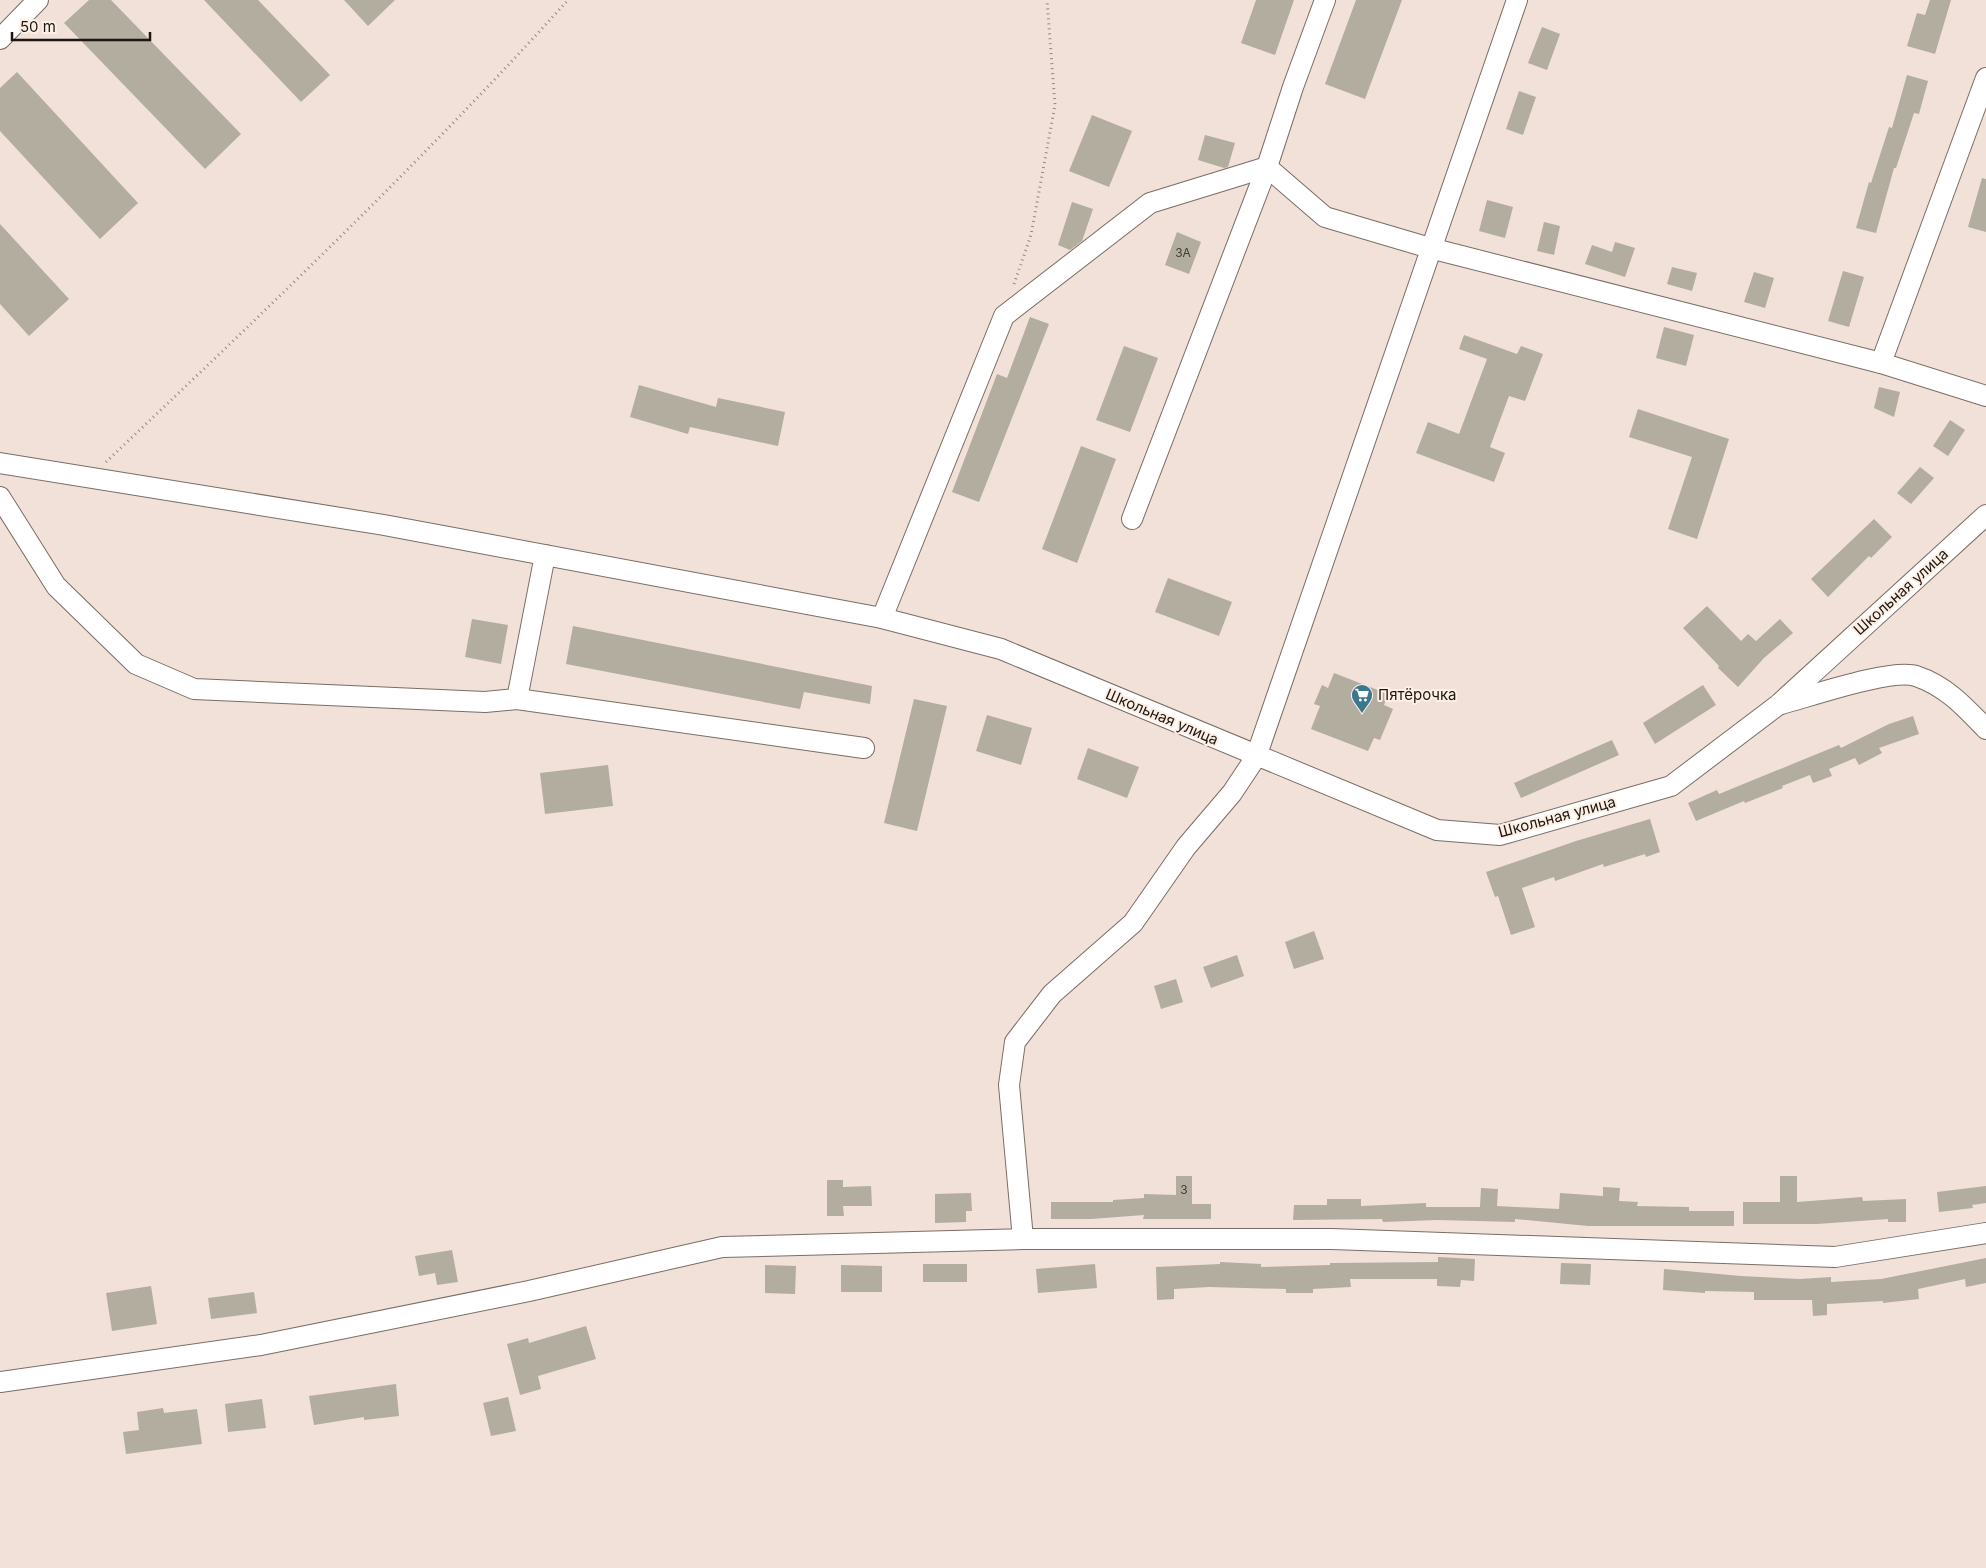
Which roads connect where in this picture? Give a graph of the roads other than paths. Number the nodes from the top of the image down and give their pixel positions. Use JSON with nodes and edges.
{"nodes":[{"id":1,"x":38,"y":0,"type":"edge"},
{"id":2,"x":1325,"y":0,"type":"edge"},
{"id":3,"x":1517,"y":0,"type":"edge"},
{"id":4,"x":0,"y":39,"type":"edge"},
{"id":5,"x":1986,"y":78,"type":"edge"},
{"id":6,"x":1267,"y":167,"type":"junction"},
{"id":7,"x":1430,"y":248,"type":"junction"},
{"id":8,"x":1881,"y":363,"type":"junction"},
{"id":9,"x":1986,"y":396,"type":"edge"},
{"id":10,"x":0,"y":463,"type":"edge"},
{"id":11,"x":0,"y":497,"type":"edge"},
{"id":12,"x":1986,"y":514,"type":"edge"},
{"id":13,"x":1132,"y":519,"type":"dead end"},
{"id":14,"x":545,"y":555,"type":"junction"},
{"id":15,"x":882,"y":618,"type":"junction"},
{"id":16,"x":517,"y":699,"type":"junction"},
{"id":17,"x":1778,"y":705,"type":"junction"},
{"id":18,"x":1986,"y":729,"type":"edge"},
{"id":19,"x":864,"y":748,"type":"dead end"},
{"id":20,"x":1256,"y":757,"type":"junction"},
{"id":21,"x":1986,"y":1233,"type":"edge"},
{"id":22,"x":1023,"y":1239,"type":"junction"},
{"id":23,"x":0,"y":1382,"type":"edge"}],
"edges":[{"from":1,"to":4,"type":"street"},
{"from":2,"to":6,"type":"street"},
{"from":3,"to":7,"type":"street"},
{"from":5,"to":8,"type":"street"},
{"from":6,"to":7,"type":"street"},
{"from":6,"to":13,"type":"street"},
{"from":6,"to":15,"type":"street"},
{"from":7,"to":8,"type":"street"},
{"from":7,"to":20,"type":"street"},
{"from":8,"to":9,"type":"street"},
{"from":10,"to":14,"type":"street","name":"Школьная улица"},
{"from":11,"to":16,"type":"street"},
{"from":12,"to":17,"type":"street","name":"Школьная улица"},
{"from":14,"to":15,"type":"street","name":"Школьная улица"},
{"from":14,"to":16,"type":"street"},
{"from":15,"to":20,"type":"street","name":"Школьная улица"},
{"from":16,"to":19,"type":"street"},
{"from":17,"to":18,"type":"street"},
{"from":17,"to":20,"type":"street","name":"Школьная улица"},
{"from":20,"to":22,"type":"street"},
{"from":21,"to":22,"type":"street"},
{"from":22,"to":23,"type":"street"}]}
